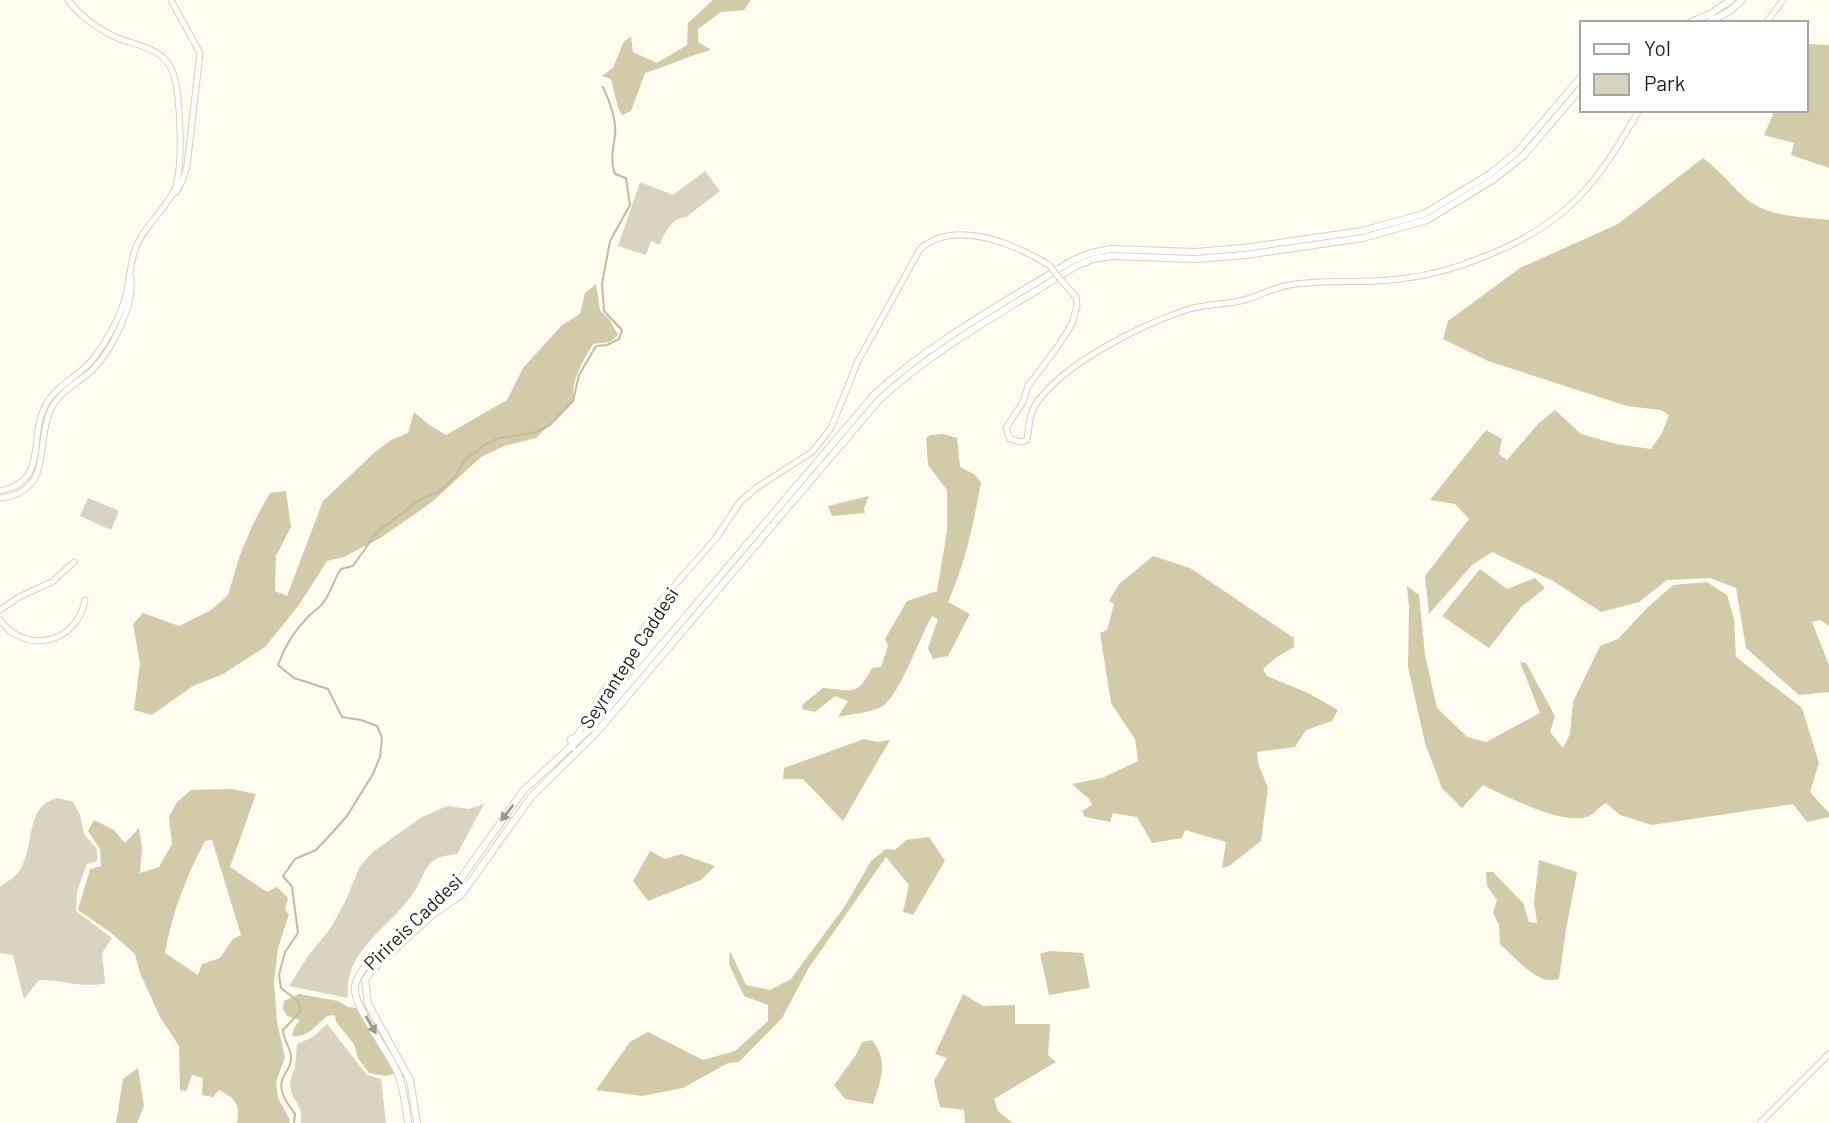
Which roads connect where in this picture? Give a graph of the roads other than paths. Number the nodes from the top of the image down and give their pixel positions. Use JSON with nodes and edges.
{"nodes":[{"id":1,"x":68,"y":0,"type":"edge"},
{"id":2,"x":171,"y":0,"type":"edge"},
{"id":3,"x":1731,"y":0,"type":"edge"},
{"id":4,"x":1742,"y":0,"type":"edge"},
{"id":5,"x":1783,"y":0,"type":"edge"},
{"id":6,"x":1694,"y":21,"type":"edge"},
{"id":7,"x":1711,"y":21,"type":"edge"},
{"id":8,"x":1767,"y":21,"type":"edge"},
{"id":9,"x":1580,"y":78,"type":"edge"},
{"id":10,"x":1580,"y":89,"type":"edge"},
{"id":11,"x":1638,"y":112,"type":"edge"},
{"id":12,"x":171,"y":197,"type":"junction"},
{"id":13,"x":130,"y":276,"type":"junction"},
{"id":14,"x":22,"y":484,"type":"junction"},
{"id":15,"x":0,"y":491,"type":"edge"},
{"id":16,"x":11,"y":496,"type":"junction"},
{"id":17,"x":0,"y":498,"type":"edge"},
{"id":18,"x":74,"y":562,"type":"dead end"},
{"id":19,"x":85,"y":600,"type":"dead end"},
{"id":20,"x":0,"y":610,"type":"edge"},
{"id":21,"x":0,"y":620,"type":"edge"},
{"id":22,"x":574,"y":749,"type":"junction"},
{"id":23,"x":1829,"y":1054,"type":"edge"},
{"id":24,"x":408,"y":1123,"type":"edge"},
{"id":25,"x":417,"y":1123,"type":"edge"},
{"id":26,"x":1760,"y":1123,"type":"edge"}],
"edges":[{"from":1,"to":12,"type":"street"},
{"from":2,"to":12,"type":"street"},
{"from":3,"to":6,"type":"main road"},
{"from":4,"to":7,"type":"main road"},
{"from":5,"to":8,"type":"street"},
{"from":9,"to":22,"type":"main road"},
{"from":10,"to":22,"type":"main road"},
{"from":11,"to":22,"type":"street","name":"Seyrantepe Caddesi","bridge":true},
{"from":12,"to":13,"type":"street"},
{"from":13,"to":14,"type":"street"},
{"from":13,"to":16,"type":"street"},
{"from":14,"to":15,"type":"street"},
{"from":14,"to":16,"type":"street"},
{"from":16,"to":17,"type":"street"},
{"from":18,"to":20,"type":"street"},
{"from":19,"to":21,"type":"street"},
{"from":22,"to":24,"type":"main road","name":"Pirireis Caddesi","one_way":true},
{"from":22,"to":25,"type":"main road","name":"Pirireis Caddesi"},
{"from":23,"to":26,"type":"street"}]}
